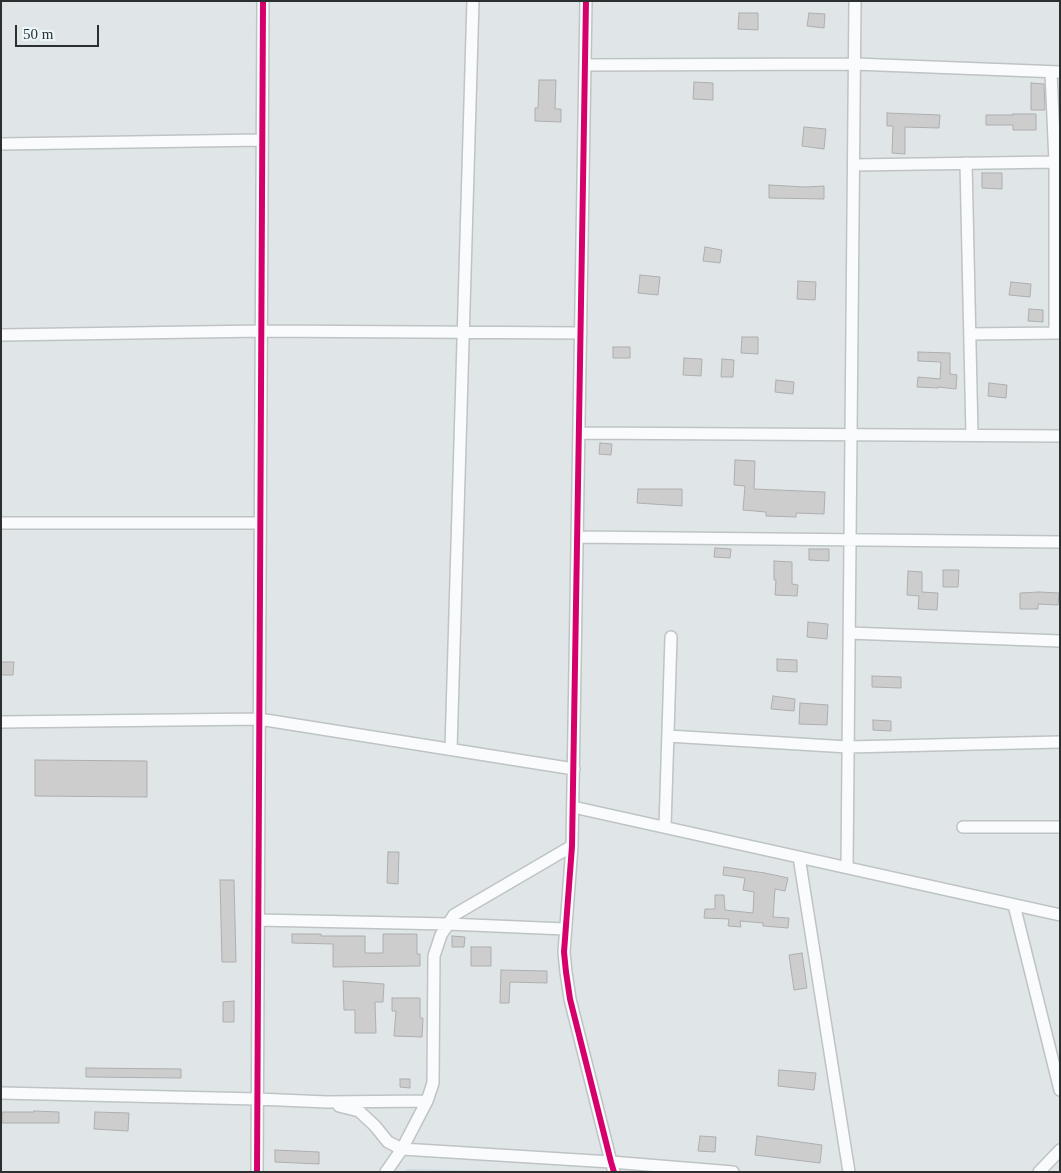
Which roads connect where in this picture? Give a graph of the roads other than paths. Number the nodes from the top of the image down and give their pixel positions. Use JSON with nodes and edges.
{"nodes":[{"id":1,"x":263,"y":1,"type":"edge"},
{"id":2,"x":473,"y":1,"type":"edge"},
{"id":3,"x":586,"y":1,"type":"edge"},
{"id":4,"x":855,"y":1,"type":"edge"},
{"id":5,"x":855,"y":64,"type":"junction"},
{"id":6,"x":585,"y":65,"type":"junction"},
{"id":7,"x":1055,"y":72,"type":"edge"},
{"id":8,"x":262,"y":140,"type":"junction"},
{"id":9,"x":1,"y":144,"type":"edge"},
{"id":10,"x":1055,"y":162,"type":"junction"},
{"id":11,"x":966,"y":163,"type":"junction"},
{"id":12,"x":854,"y":164,"type":"junction"},
{"id":13,"x":261,"y":330,"type":"junction"},
{"id":14,"x":463,"y":332,"type":"junction"},
{"id":15,"x":581,"y":333,"type":"junction"},
{"id":16,"x":1058,"y":333,"type":"edge"},
{"id":17,"x":970,"y":334,"type":"junction"},
{"id":18,"x":1,"y":335,"type":"edge"},
{"id":19,"x":579,"y":433,"type":"junction"},
{"id":20,"x":851,"y":435,"type":"junction"},
{"id":21,"x":972,"y":436,"type":"junction"},
{"id":22,"x":1060,"y":436,"type":"edge"},
{"id":23,"x":1,"y":523,"type":"edge"},
{"id":24,"x":260,"y":523,"type":"junction"},
{"id":25,"x":578,"y":537,"type":"junction"},
{"id":26,"x":850,"y":540,"type":"junction"},
{"id":27,"x":1060,"y":542,"type":"edge"},
{"id":28,"x":849,"y":634,"type":"junction"},
{"id":29,"x":671,"y":637,"type":"dead end"},
{"id":30,"x":1060,"y":641,"type":"edge"},
{"id":31,"x":259,"y":719,"type":"junction"},
{"id":32,"x":1,"y":722,"type":"edge"},
{"id":33,"x":668,"y":736,"type":"junction"},
{"id":34,"x":1060,"y":742,"type":"edge"},
{"id":35,"x":848,"y":747,"type":"junction"},
{"id":36,"x":450,"y":749,"type":"junction"},
{"id":37,"x":574,"y":768,"type":"junction"},
{"id":38,"x":573,"y":806,"type":"junction"},
{"id":39,"x":665,"y":827,"type":"junction"},
{"id":40,"x":963,"y":827,"type":"dead end"},
{"id":41,"x":1060,"y":827,"type":"edge"},
{"id":42,"x":572,"y":846,"type":"junction"},
{"id":43,"x":799,"y":857,"type":"junction"},
{"id":44,"x":846,"y":867,"type":"junction"},
{"id":45,"x":1014,"y":905,"type":"junction"},
{"id":46,"x":1060,"y":915,"type":"edge"},
{"id":47,"x":258,"y":920,"type":"junction"},
{"id":48,"x":448,"y":924,"type":"junction"},
{"id":49,"x":566,"y":929,"type":"junction"},
{"id":50,"x":1060,"y":1090,"type":"edge"},
{"id":51,"x":1,"y":1093,"type":"edge"},
{"id":52,"x":257,"y":1099,"type":"junction"},
{"id":53,"x":427,"y":1101,"type":"junction"},
{"id":54,"x":327,"y":1102,"type":"junction"},
{"id":55,"x":402,"y":1149,"type":"junction"},
{"id":56,"x":1060,"y":1150,"type":"edge"},
{"id":57,"x":612,"y":1167,"type":"edge"},
{"id":58,"x":257,"y":1172,"type":"edge"},
{"id":59,"x":386,"y":1172,"type":"edge"},
{"id":60,"x":733,"y":1172,"type":"edge"},
{"id":61,"x":849,"y":1172,"type":"edge"},
{"id":62,"x":1039,"y":1172,"type":"edge"}],
"edges":[{"from":1,"to":8,"type":"street"},
{"from":2,"to":14,"type":"street"},
{"from":3,"to":6,"type":"street"},
{"from":4,"to":5,"type":"street"},
{"from":5,"to":6,"type":"street"},
{"from":5,"to":7,"type":"street"},
{"from":5,"to":12,"type":"street"},
{"from":6,"to":15,"type":"street"},
{"from":7,"to":10,"type":"street"},
{"from":8,"to":9,"type":"street"},
{"from":8,"to":13,"type":"street"},
{"from":10,"to":11,"type":"street"},
{"from":10,"to":16,"type":"street"},
{"from":11,"to":12,"type":"street"},
{"from":11,"to":17,"type":"street"},
{"from":12,"to":20,"type":"street"},
{"from":13,"to":14,"type":"street"},
{"from":13,"to":18,"type":"street"},
{"from":13,"to":24,"type":"street"},
{"from":14,"to":15,"type":"street"},
{"from":14,"to":36,"type":"street"},
{"from":15,"to":19,"type":"street"},
{"from":16,"to":17,"type":"street"},
{"from":17,"to":21,"type":"street"},
{"from":19,"to":20,"type":"street"},
{"from":19,"to":25,"type":"street"},
{"from":20,"to":21,"type":"street"},
{"from":20,"to":26,"type":"street"},
{"from":21,"to":22,"type":"street"},
{"from":23,"to":24,"type":"street"},
{"from":24,"to":31,"type":"street"},
{"from":25,"to":26,"type":"street"},
{"from":25,"to":37,"type":"street"},
{"from":26,"to":27,"type":"street"},
{"from":26,"to":28,"type":"street"},
{"from":28,"to":30,"type":"street"},
{"from":28,"to":35,"type":"street"},
{"from":29,"to":33,"type":"street"},
{"from":31,"to":32,"type":"street"},
{"from":31,"to":36,"type":"street"},
{"from":31,"to":47,"type":"street"},
{"from":33,"to":35,"type":"street"},
{"from":33,"to":39,"type":"street"},
{"from":34,"to":35,"type":"street"},
{"from":35,"to":44,"type":"street"},
{"from":36,"to":37,"type":"street"},
{"from":37,"to":38,"type":"street"},
{"from":38,"to":39,"type":"street"},
{"from":38,"to":42,"type":"street"},
{"from":39,"to":43,"type":"street"},
{"from":40,"to":41,"type":"street"},
{"from":42,"to":48,"type":"street"},
{"from":42,"to":49,"type":"street"},
{"from":43,"to":44,"type":"street"},
{"from":43,"to":61,"type":"street"},
{"from":44,"to":45,"type":"street"},
{"from":45,"to":46,"type":"street"},
{"from":45,"to":50,"type":"street"},
{"from":47,"to":48,"type":"street"},
{"from":47,"to":52,"type":"street"},
{"from":48,"to":49,"type":"street"},
{"from":48,"to":53,"type":"street"},
{"from":49,"to":57,"type":"street"},
{"from":51,"to":52,"type":"street"},
{"from":52,"to":54,"type":"street"},
{"from":52,"to":58,"type":"street"},
{"from":53,"to":54,"type":"street"},
{"from":53,"to":55,"type":"street"},
{"from":54,"to":55,"type":"street"},
{"from":55,"to":57,"type":"street"},
{"from":55,"to":59,"type":"street"},
{"from":56,"to":62,"type":"street"},
{"from":57,"to":60,"type":"street"}]}
